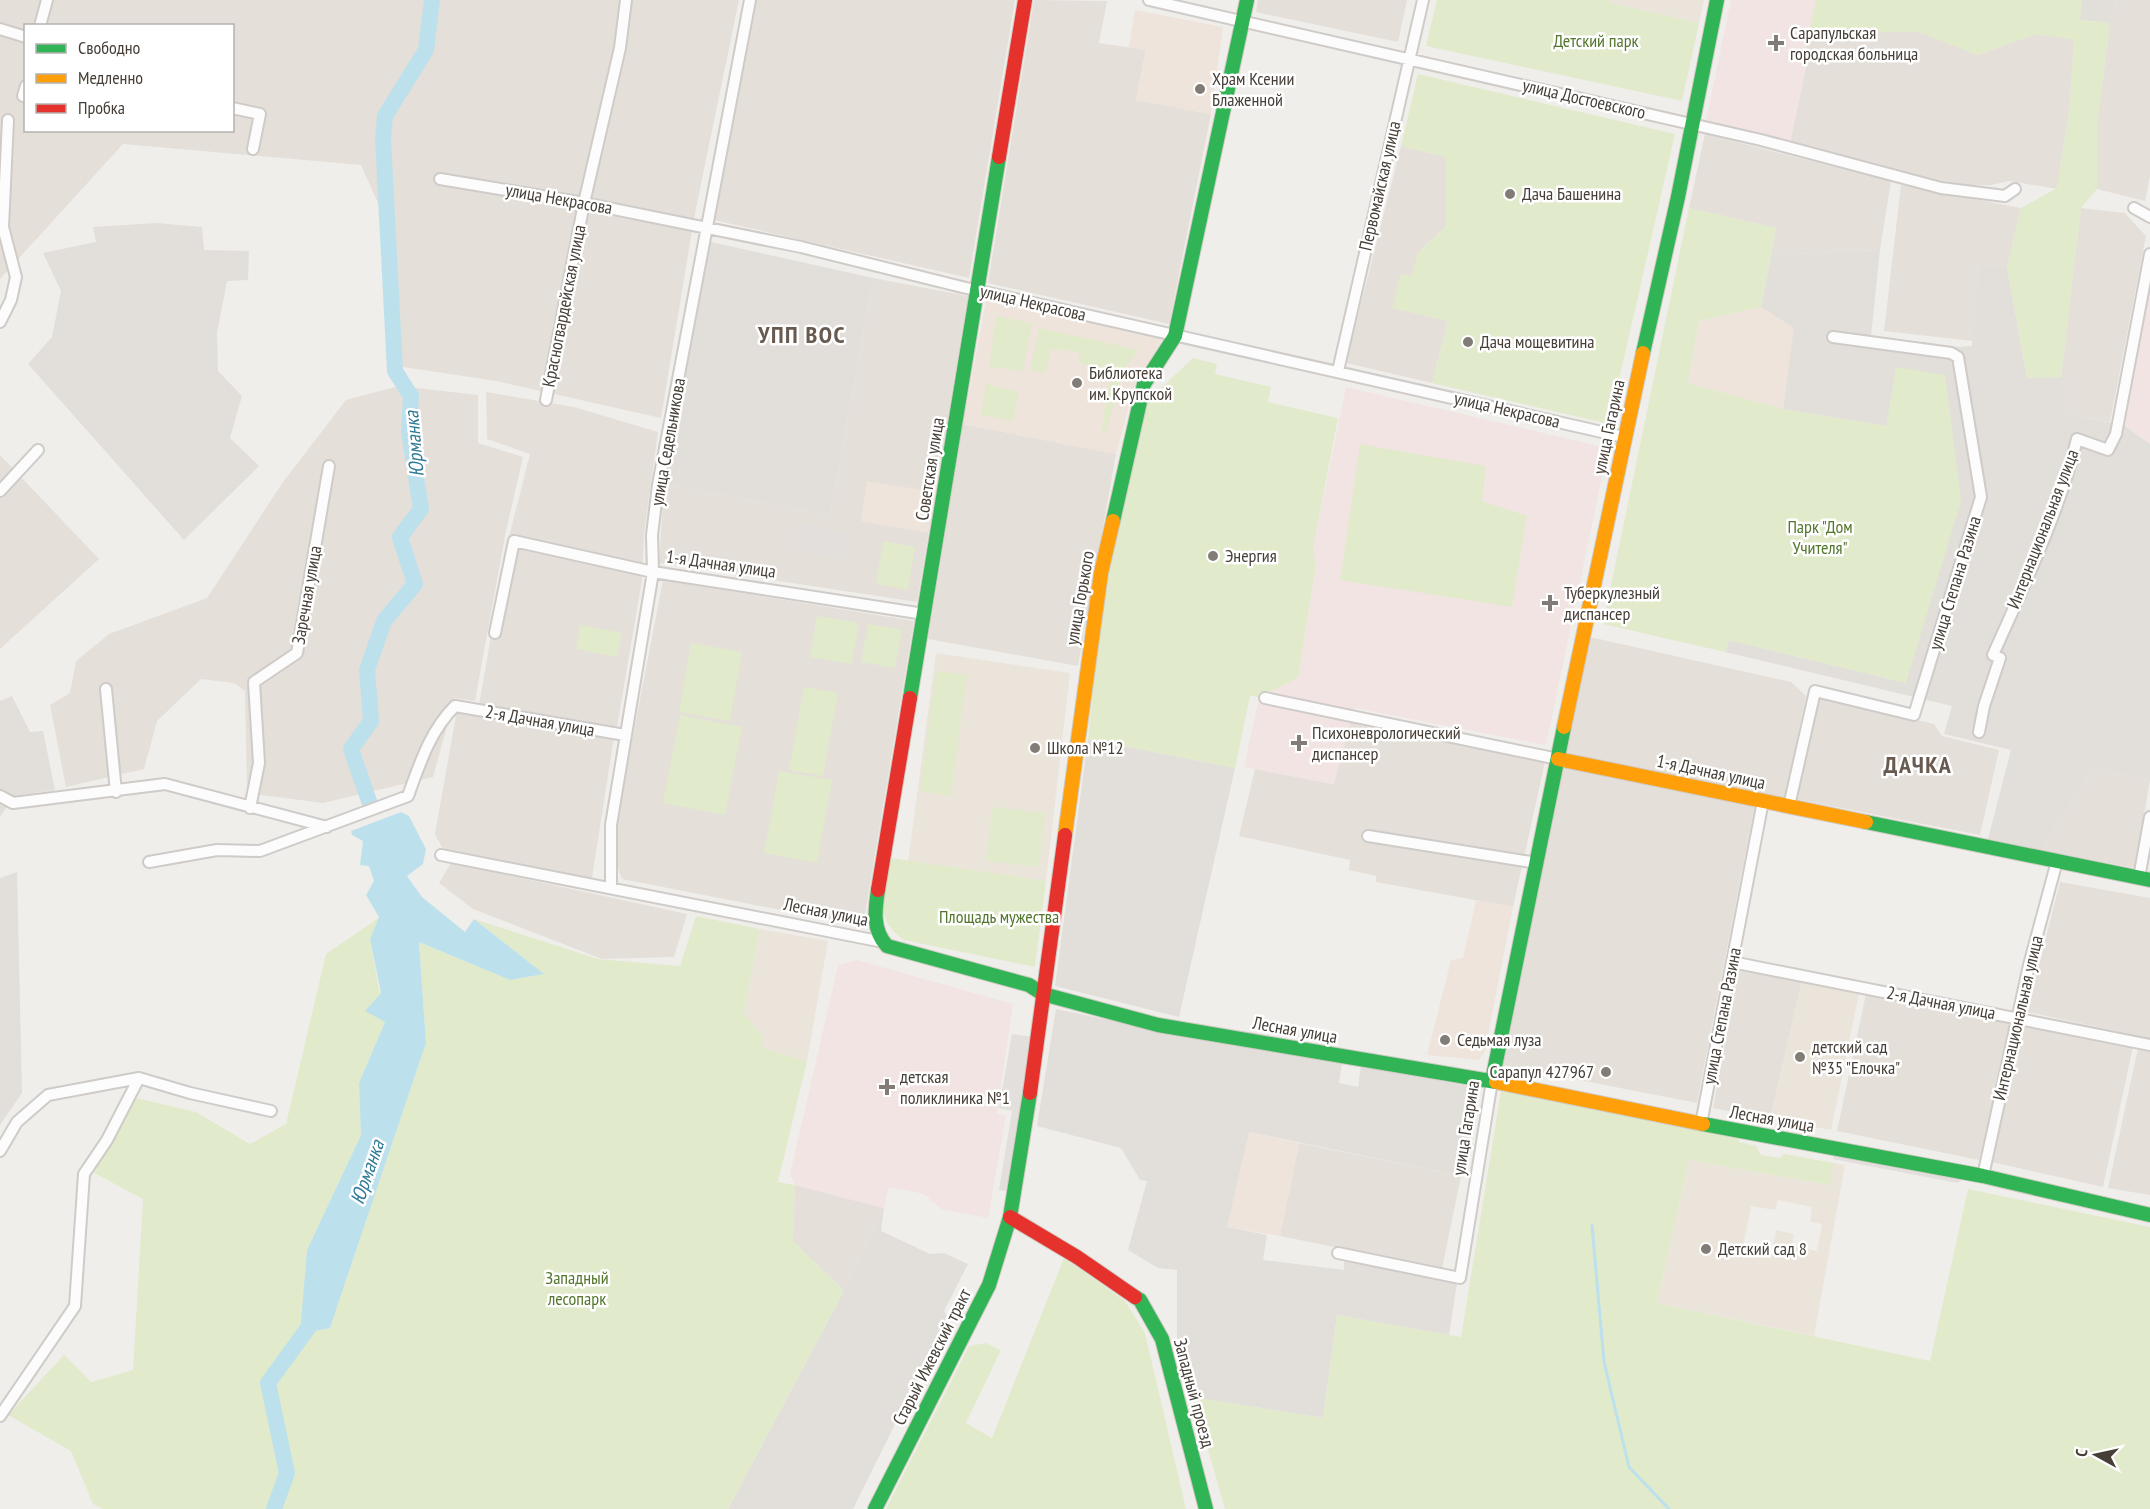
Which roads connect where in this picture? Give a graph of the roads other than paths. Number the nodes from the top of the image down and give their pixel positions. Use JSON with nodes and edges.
{"nodes":[{"id":1,"x":47,"y":0,"type":"edge"},
{"id":2,"x":626,"y":0,"type":"edge"},
{"id":3,"x":750,"y":0,"type":"edge"},
{"id":4,"x":1025,"y":0,"type":"edge"},
{"id":5,"x":1149,"y":0,"type":"edge"},
{"id":6,"x":1247,"y":0,"type":"edge"},
{"id":7,"x":1423,"y":0,"type":"edge"},
{"id":8,"x":1717,"y":0,"type":"edge"},
{"id":9,"x":1244,"y":21,"type":"junction"},
{"id":10,"x":41,"y":24,"type":"edge"},
{"id":11,"x":0,"y":29,"type":"edge"},
{"id":12,"x":24,"y":36,"type":"edge"},
{"id":13,"x":1409,"y":58,"type":"junction"},
{"id":14,"x":234,"y":108,"type":"edge"},
{"id":15,"x":8,"y":120,"type":"dead end"},
{"id":16,"x":1694,"y":125,"type":"junction"},
{"id":17,"x":253,"y":149,"type":"dead end"},
{"id":18,"x":440,"y":179,"type":"dead end"},
{"id":19,"x":2015,"y":189,"type":"dead end"},
{"id":20,"x":584,"y":203,"type":"junction"},
{"id":21,"x":2134,"y":208,"type":"dead end"},
{"id":22,"x":2150,"y":217,"type":"edge"},
{"id":23,"x":707,"y":227,"type":"junction"},
{"id":24,"x":2150,"y":254,"type":"edge"},
{"id":25,"x":977,"y":290,"type":"junction"},
{"id":26,"x":0,"y":322,"type":"edge"},
{"id":27,"x":1175,"y":336,"type":"junction"},
{"id":28,"x":1833,"y":337,"type":"dead end"},
{"id":29,"x":1338,"y":371,"type":"junction"},
{"id":30,"x":546,"y":400,"type":"dead end"},
{"id":31,"x":1624,"y":437,"type":"junction"},
{"id":32,"x":38,"y":450,"type":"dead end"},
{"id":33,"x":329,"y":466,"type":"dead end"},
{"id":34,"x":0,"y":491,"type":"edge"},
{"id":35,"x":653,"y":572,"type":"junction"},
{"id":36,"x":924,"y":614,"type":"junction"},
{"id":37,"x":495,"y":633,"type":"dead end"},
{"id":38,"x":106,"y":688,"type":"dead end"},
{"id":39,"x":1265,"y":698,"type":"dead end"},
{"id":40,"x":1979,"y":732,"type":"dead end"},
{"id":41,"x":625,"y":735,"type":"junction"},
{"id":42,"x":1558,"y":759,"type":"junction"},
{"id":43,"x":116,"y":792,"type":"junction"},
{"id":44,"x":0,"y":796,"type":"edge"},
{"id":45,"x":1763,"y":801,"type":"junction"},
{"id":46,"x":1789,"y":806,"type":"junction"},
{"id":47,"x":250,"y":808,"type":"junction"},
{"id":48,"x":2150,"y":818,"type":"edge"},
{"id":49,"x":327,"y":827,"type":"junction"},
{"id":50,"x":1368,"y":836,"type":"dead end"},
{"id":51,"x":441,"y":855,"type":"dead end"},
{"id":52,"x":2057,"y":861,"type":"junction"},
{"id":53,"x":149,"y":862,"type":"dead end"},
{"id":54,"x":1537,"y":863,"type":"junction"},
{"id":55,"x":2144,"y":879,"type":"edge"},
{"id":56,"x":611,"y":887,"type":"junction"},
{"id":57,"x":883,"y":942,"type":"junction"},
{"id":58,"x":1732,"y":962,"type":"junction"},
{"id":59,"x":1043,"y":994,"type":"junction"},
{"id":60,"x":2017,"y":1018,"type":"junction"},
{"id":61,"x":2150,"y":1045,"type":"edge"},
{"id":62,"x":139,"y":1078,"type":"junction"},
{"id":63,"x":1492,"y":1082,"type":"junction"},
{"id":64,"x":271,"y":1111,"type":"dead end"},
{"id":65,"x":1701,"y":1125,"type":"junction"},
{"id":66,"x":0,"y":1152,"type":"edge"},
{"id":67,"x":1983,"y":1176,"type":"junction"},
{"id":68,"x":2150,"y":1215,"type":"edge"},
{"id":69,"x":1010,"y":1217,"type":"junction"},
{"id":70,"x":1338,"y":1253,"type":"dead end"},
{"id":71,"x":0,"y":1416,"type":"edge"},
{"id":72,"x":875,"y":1509,"type":"edge"},
{"id":73,"x":1206,"y":1509,"type":"edge"}],
"edges":[{"from":1,"to":10,"type":"street"},
{"from":2,"to":20,"type":"street","name":"Красногвардейская улица"},
{"from":3,"to":23,"type":"street","name":"улица Седельникова"},
{"from":4,"to":25,"type":"street","name":"Советская улица"},
{"from":5,"to":9,"type":"street","name":"улица Достоевского"},
{"from":6,"to":9,"type":"street","name":"улица Горького"},
{"from":7,"to":13,"type":"street","name":"Первомайская улица"},
{"from":8,"to":16,"type":"street","name":"улица Гагарина"},
{"from":9,"to":13,"type":"street","name":"улица Достоевского"},
{"from":9,"to":27,"type":"street","name":"улица Горького"},
{"from":11,"to":12,"type":"street"},
{"from":13,"to":16,"type":"street","name":"улица Достоевского"},
{"from":13,"to":29,"type":"street","name":"Первомайская улица"},
{"from":14,"to":17,"type":"street"},
{"from":15,"to":26,"type":"street"},
{"from":16,"to":19,"type":"street","name":"улица Достоевского"},
{"from":16,"to":31,"type":"street","name":"улица Гагарина"},
{"from":18,"to":20,"type":"street","name":"улица Некрасова"},
{"from":20,"to":23,"type":"street","name":"улица Некрасова"},
{"from":20,"to":30,"type":"street","name":"Красногвардейская улица"},
{"from":21,"to":22,"type":"street"},
{"from":23,"to":25,"type":"street","name":"улица Некрасова"},
{"from":23,"to":35,"type":"street","name":"улица Седельникова"},
{"from":24,"to":40,"type":"street","name":"Интернациональная улица"},
{"from":25,"to":27,"type":"street","name":"улица Некрасова"},
{"from":25,"to":36,"type":"street","name":"Советская улица"},
{"from":27,"to":29,"type":"street","name":"улица Некрасова"},
{"from":27,"to":59,"type":"street","name":"улица Горького"},
{"from":28,"to":46,"type":"street","name":"улица Степана Разина"},
{"from":29,"to":31,"type":"street","name":"улица Некрасова"},
{"from":31,"to":42,"type":"street","name":"улица Гагарина"},
{"from":32,"to":34,"type":"street"},
{"from":33,"to":47,"type":"street","name":"Заречная улица"},
{"from":35,"to":36,"type":"street","name":"1-я Дачная улица"},
{"from":35,"to":37,"type":"street","name":"1-я Дачная улица"},
{"from":35,"to":41,"type":"street","name":"улица Седельникова"},
{"from":36,"to":57,"type":"street","name":"Советская улица"},
{"from":38,"to":43,"type":"street"},
{"from":39,"to":42,"type":"street","name":"1-я Дачная улица"},
{"from":41,"to":49,"type":"street","name":"2-я Дачная улица"},
{"from":41,"to":56,"type":"street","name":"улица Седельникова"},
{"from":42,"to":45,"type":"street","name":"1-я Дачная улица"},
{"from":42,"to":54,"type":"street","name":"улица Гагарина"},
{"from":43,"to":44,"type":"street"},
{"from":43,"to":47,"type":"street"},
{"from":45,"to":46,"type":"street","name":"1-я Дачная улица"},
{"from":45,"to":58,"type":"street","name":"улица Степана Разина"},
{"from":46,"to":52,"type":"street","name":"1-я Дачная улица"},
{"from":47,"to":49,"type":"street"},
{"from":48,"to":55,"type":"street"},
{"from":49,"to":53,"type":"street"},
{"from":50,"to":54,"type":"street"},
{"from":51,"to":56,"type":"street","name":"Лесная улица"},
{"from":52,"to":55,"type":"street","name":"1-я Дачная улица"},
{"from":52,"to":60,"type":"street","name":"Интернациональная улица"},
{"from":54,"to":63,"type":"street","name":"улица Гагарина"},
{"from":56,"to":57,"type":"street","name":"Лесная улица"},
{"from":57,"to":59,"type":"street","name":"Лесная улица"},
{"from":58,"to":60,"type":"street","name":"2-я Дачная улица"},
{"from":58,"to":65,"type":"street","name":"улица Степана Разина"},
{"from":59,"to":63,"type":"street","name":"Лесная улица"},
{"from":59,"to":69,"type":"street","name":"улица Горького"},
{"from":60,"to":61,"type":"street","name":"2-я Дачная улица"},
{"from":60,"to":67,"type":"street","name":"Интернациональная улица"},
{"from":62,"to":64,"type":"street"},
{"from":62,"to":66,"type":"street"},
{"from":62,"to":71,"type":"street"},
{"from":63,"to":65,"type":"street","name":"Лесная улица"},
{"from":63,"to":70,"type":"street","name":"улица Гагарина"},
{"from":65,"to":67,"type":"street","name":"Лесная улица"},
{"from":67,"to":68,"type":"street","name":"Лесная улица"},
{"from":69,"to":72,"type":"street","name":"Старый Ижевский тракт"},
{"from":69,"to":73,"type":"street","name":"Западный проезд"}]}
